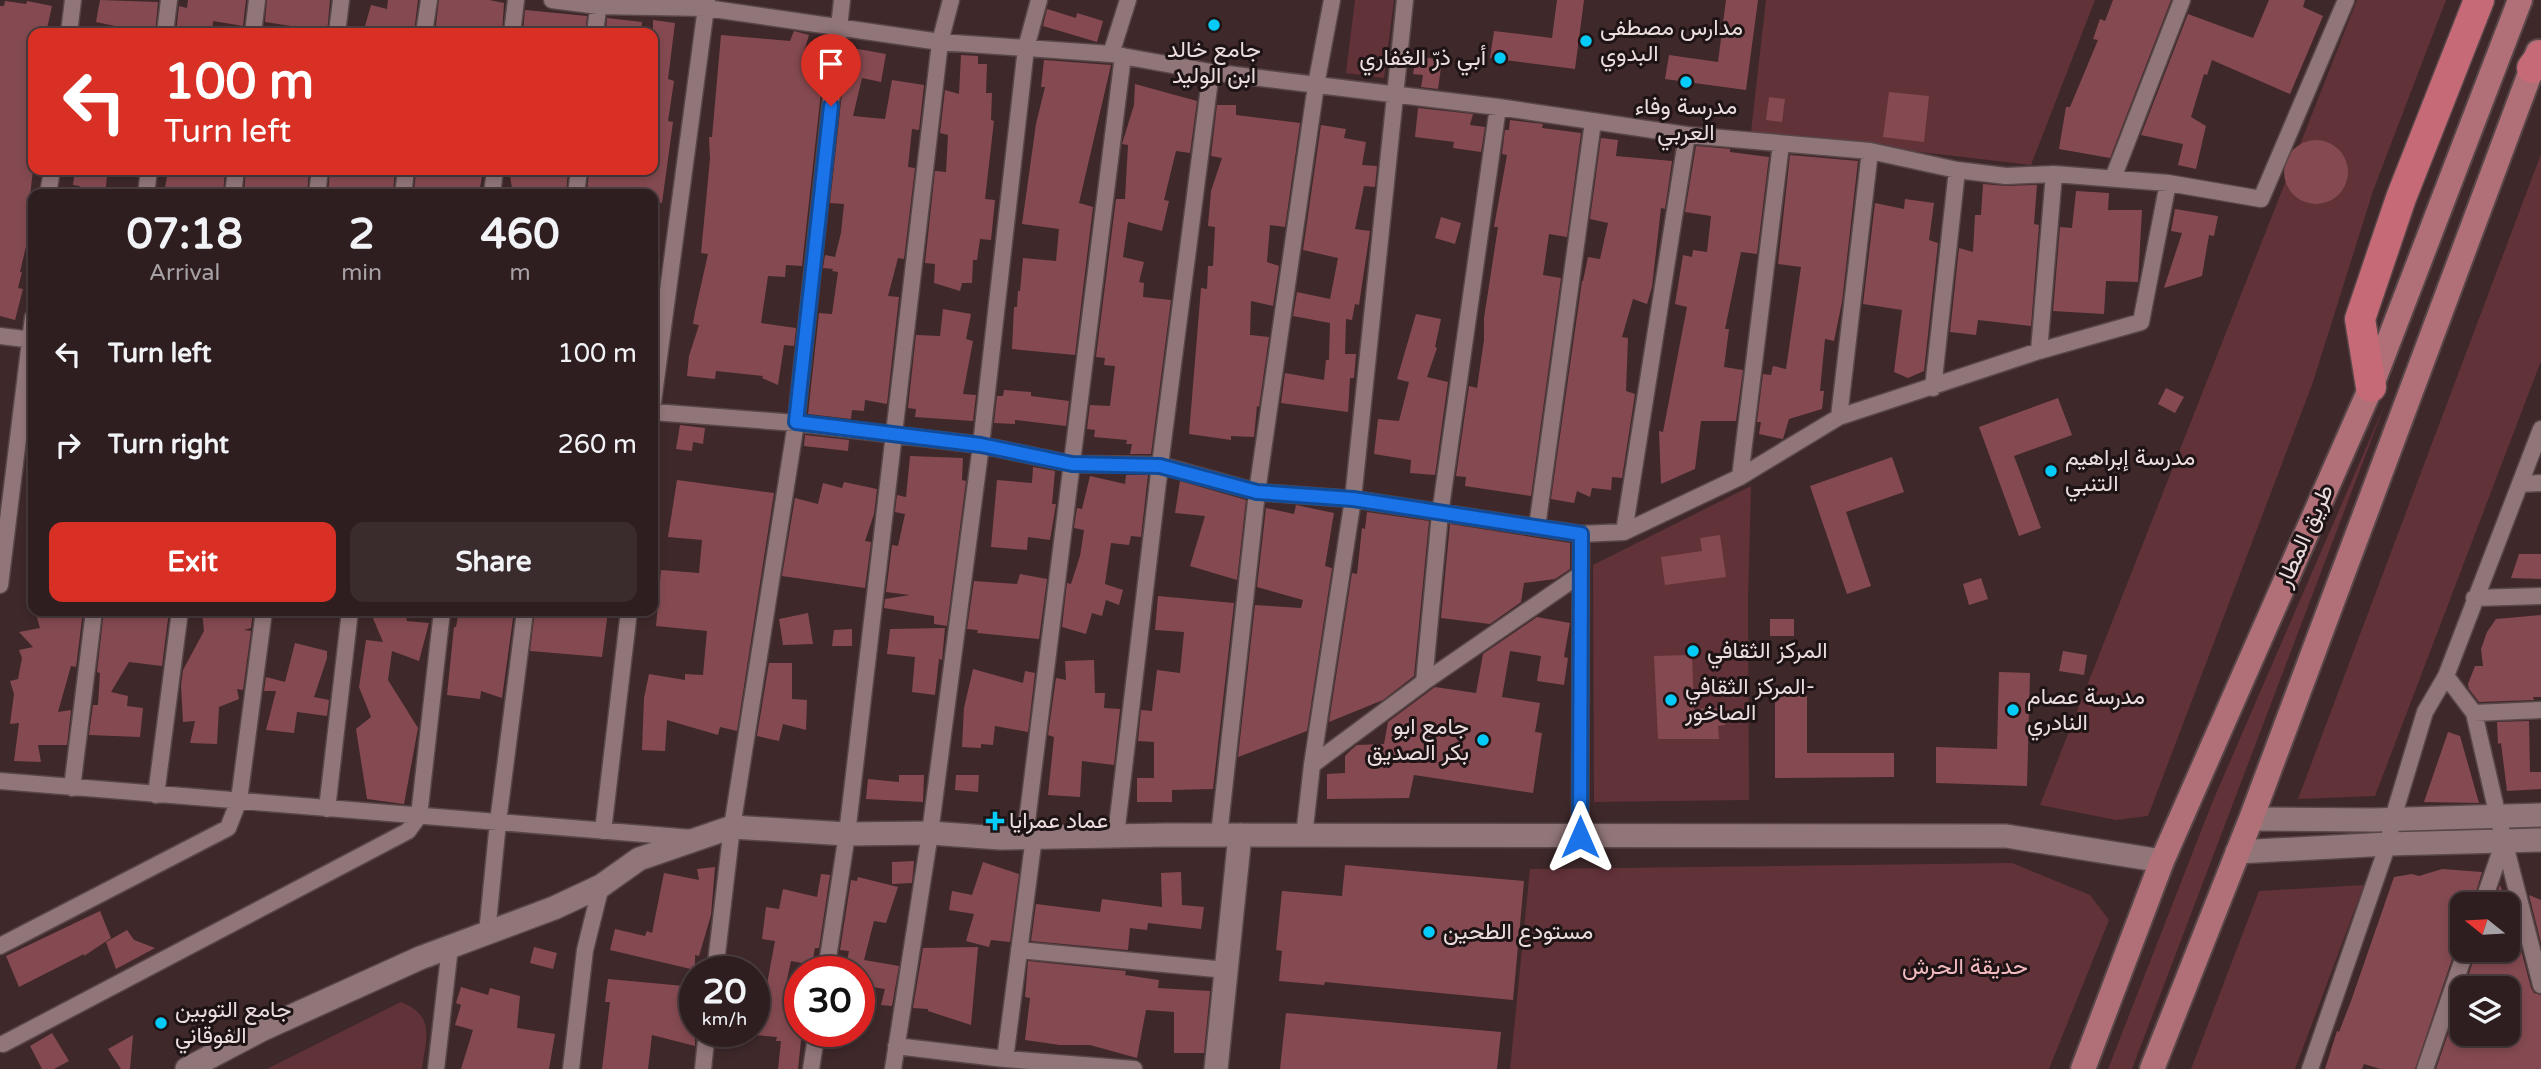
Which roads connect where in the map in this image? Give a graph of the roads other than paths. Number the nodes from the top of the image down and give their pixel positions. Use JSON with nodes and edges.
{"nodes":[{"id":1,"x":73,"y":0,"type":"edge"},
{"id":2,"x":169,"y":0,"type":"edge"},
{"id":3,"x":257,"y":0,"type":"edge"},
{"id":4,"x":341,"y":0,"type":"edge"},
{"id":5,"x":429,"y":0,"type":"edge"},
{"id":6,"x":516,"y":0,"type":"edge"},
{"id":7,"x":552,"y":0,"type":"edge"},
{"id":8,"x":842,"y":0,"type":"edge"},
{"id":9,"x":951,"y":0,"type":"edge"},
{"id":10,"x":1039,"y":0,"type":"edge"},
{"id":11,"x":1128,"y":0,"type":"edge"},
{"id":12,"x":1332,"y":0,"type":"edge"},
{"id":13,"x":1405,"y":0,"type":"edge"},
{"id":14,"x":2182,"y":0,"type":"edge"},
{"id":15,"x":2346,"y":0,"type":"edge"},
{"id":16,"x":2479,"y":0,"type":"edge"},
{"id":17,"x":2520,"y":0,"type":"edge"},
{"id":18,"x":599,"y":3,"type":"edge"},
{"id":19,"x":707,"y":4,"type":"edge"},
{"id":20,"x":839,"y":27,"type":"junction"},
{"id":21,"x":70,"y":28,"type":"edge"},
{"id":22,"x":166,"y":28,"type":"edge"},
{"id":23,"x":254,"y":28,"type":"edge"},
{"id":24,"x":338,"y":28,"type":"edge"},
{"id":25,"x":425,"y":28,"type":"edge"},
{"id":26,"x":513,"y":28,"type":"edge"},
{"id":27,"x":596,"y":28,"type":"edge"},
{"id":28,"x":940,"y":42,"type":"junction"},
{"id":29,"x":1026,"y":48,"type":"junction"},
{"id":30,"x":1117,"y":55,"type":"junction"},
{"id":31,"x":2538,"y":56,"type":"edge"},
{"id":32,"x":1212,"y":72,"type":"junction"},
{"id":33,"x":1316,"y":85,"type":"junction"},
{"id":34,"x":1394,"y":96,"type":"junction"},
{"id":35,"x":1498,"y":107,"type":"junction"},
{"id":36,"x":1593,"y":122,"type":"junction"},
{"id":37,"x":1688,"y":135,"type":"junction"},
{"id":38,"x":1782,"y":144,"type":"junction"},
{"id":39,"x":1870,"y":151,"type":"junction"},
{"id":40,"x":1957,"y":170,"type":"junction"},
{"id":41,"x":2054,"y":174,"type":"junction"},
{"id":42,"x":2113,"y":178,"type":"junction"},
{"id":43,"x":2168,"y":183,"type":"junction"},
{"id":44,"x":0,"y":337,"type":"edge"},
{"id":45,"x":28,"y":340,"type":"edge"},
{"id":46,"x":2039,"y":351,"type":"junction"},
{"id":47,"x":658,"y":365,"type":"edge"},
{"id":48,"x":28,"y":371,"type":"edge"},
{"id":49,"x":2371,"y":387,"type":"junction"},
{"id":50,"x":1933,"y":388,"type":"junction"},
{"id":51,"x":658,"y":412,"type":"edge"},
{"id":52,"x":1839,"y":417,"type":"junction"},
{"id":53,"x":796,"y":422,"type":"junction"},
{"id":54,"x":2541,"y":429,"type":"edge"},
{"id":55,"x":895,"y":434,"type":"junction"},
{"id":56,"x":981,"y":445,"type":"junction"},
{"id":57,"x":1072,"y":464,"type":"junction"},
{"id":58,"x":1160,"y":466,"type":"junction"},
{"id":59,"x":1740,"y":477,"type":"junction"},
{"id":60,"x":2541,"y":483,"type":"edge"},
{"id":61,"x":2520,"y":484,"type":"junction"},
{"id":62,"x":1257,"y":492,"type":"junction"},
{"id":63,"x":1353,"y":499,"type":"junction"},
{"id":64,"x":1440,"y":514,"type":"junction"},
{"id":65,"x":1537,"y":527,"type":"junction"},
{"id":66,"x":1624,"y":532,"type":"junction"},
{"id":67,"x":1581,"y":534,"type":"junction"},
{"id":68,"x":1581,"y":574,"type":"junction"},
{"id":69,"x":0,"y":585,"type":"edge"},
{"id":70,"x":2541,"y":596,"type":"edge"},
{"id":71,"x":2474,"y":598,"type":"junction"},
{"id":72,"x":93,"y":616,"type":"edge"},
{"id":73,"x":179,"y":616,"type":"edge"},
{"id":74,"x":263,"y":616,"type":"edge"},
{"id":75,"x":350,"y":616,"type":"edge"},
{"id":76,"x":441,"y":616,"type":"edge"},
{"id":77,"x":524,"y":616,"type":"edge"},
{"id":78,"x":628,"y":616,"type":"edge"},
{"id":79,"x":2446,"y":676,"type":"junction"},
{"id":80,"x":1424,"y":682,"type":"junction"},
{"id":81,"x":2541,"y":710,"type":"edge"},
{"id":82,"x":2474,"y":713,"type":"junction"},
{"id":83,"x":1312,"y":765,"type":"junction"},
{"id":84,"x":0,"y":781,"type":"edge"},
{"id":85,"x":72,"y":788,"type":"junction"},
{"id":86,"x":156,"y":795,"type":"junction"},
{"id":87,"x":239,"y":800,"type":"junction"},
{"id":88,"x":327,"y":809,"type":"junction"},
{"id":89,"x":2541,"y":815,"type":"edge"},
{"id":90,"x":419,"y":816,"type":"junction"},
{"id":91,"x":2498,"y":817,"type":"junction"},
{"id":92,"x":2393,"y":818,"type":"junction"},
{"id":93,"x":2251,"y":820,"type":"junction"},
{"id":94,"x":498,"y":822,"type":"junction"},
{"id":95,"x":732,"y":827,"type":"junction"},
{"id":96,"x":603,"y":831,"type":"junction"},
{"id":97,"x":930,"y":833,"type":"junction"},
{"id":98,"x":847,"y":834,"type":"junction"},
{"id":99,"x":1116,"y":835,"type":"junction"},
{"id":100,"x":1230,"y":835,"type":"junction"},
{"id":101,"x":1304,"y":836,"type":"junction"},
{"id":102,"x":1029,"y":837,"type":"junction"},
{"id":103,"x":1580,"y":837,"type":"junction"},
{"id":104,"x":698,"y":838,"type":"junction"},
{"id":105,"x":2541,"y":840,"type":"edge"},
{"id":106,"x":2505,"y":841,"type":"junction"},
{"id":107,"x":2388,"y":844,"type":"junction"},
{"id":108,"x":2237,"y":852,"type":"junction"},
{"id":109,"x":2162,"y":861,"type":"junction"},
{"id":110,"x":601,"y":886,"type":"junction"},
{"id":111,"x":2487,"y":892,"type":"edge"},
{"id":112,"x":487,"y":933,"type":"junction"},
{"id":113,"x":0,"y":946,"type":"edge"},
{"id":114,"x":450,"y":947,"type":"junction"},
{"id":115,"x":1019,"y":950,"type":"junction"},
{"id":116,"x":717,"y":956,"type":"edge"},
{"id":117,"x":828,"y":956,"type":"edge"},
{"id":118,"x":2462,"y":962,"type":"edge"},
{"id":119,"x":1226,"y":970,"type":"junction"},
{"id":120,"x":2541,"y":984,"type":"edge"},
{"id":121,"x":4,"y":1044,"type":"dead end"},
{"id":122,"x":896,"y":1046,"type":"junction"},
{"id":123,"x":705,"y":1047,"type":"edge"},
{"id":124,"x":814,"y":1047,"type":"edge"},
{"id":125,"x":1005,"y":1059,"type":"junction"},
{"id":126,"x":187,"y":1069,"type":"edge"},
{"id":127,"x":436,"y":1069,"type":"edge"},
{"id":128,"x":571,"y":1069,"type":"edge"},
{"id":129,"x":703,"y":1069,"type":"edge"},
{"id":130,"x":811,"y":1069,"type":"edge"},
{"id":131,"x":893,"y":1069,"type":"edge"},
{"id":132,"x":1134,"y":1069,"type":"edge"},
{"id":133,"x":1216,"y":1069,"type":"edge"},
{"id":134,"x":2083,"y":1069,"type":"edge"},
{"id":135,"x":2152,"y":1069,"type":"edge"},
{"id":136,"x":2311,"y":1069,"type":"edge"},
{"id":137,"x":2425,"y":1069,"type":"edge"}],
"edges":[{"from":1,"to":21,"type":"street"},
{"from":2,"to":22,"type":"street"},
{"from":3,"to":23,"type":"street"},
{"from":4,"to":24,"type":"street"},
{"from":5,"to":25,"type":"street"},
{"from":6,"to":26,"type":"street"},
{"from":7,"to":18,"type":"street"},
{"from":8,"to":20,"type":"street"},
{"from":9,"to":28,"type":"street"},
{"from":10,"to":29,"type":"street"},
{"from":11,"to":30,"type":"street"},
{"from":12,"to":33,"type":"street"},
{"from":13,"to":34,"type":"street"},
{"from":14,"to":42,"type":"street"},
{"from":15,"to":43,"type":"street"},
{"from":16,"to":49,"type":"highway"},
{"from":17,"to":49,"type":"main road","name":"طريق المطار"},
{"from":18,"to":19,"type":"street"},
{"from":18,"to":27,"type":"street"},
{"from":19,"to":20,"type":"street"},
{"from":19,"to":47,"type":"street"},
{"from":20,"to":28,"type":"street"},
{"from":20,"to":53,"type":"street"},
{"from":28,"to":29,"type":"street"},
{"from":28,"to":55,"type":"street"},
{"from":29,"to":30,"type":"street"},
{"from":29,"to":56,"type":"street"},
{"from":30,"to":32,"type":"street"},
{"from":30,"to":57,"type":"street"},
{"from":31,"to":93,"type":"main road","name":"طريق المطار"},
{"from":32,"to":33,"type":"street"},
{"from":32,"to":58,"type":"street"},
{"from":33,"to":34,"type":"street"},
{"from":33,"to":62,"type":"street"},
{"from":34,"to":35,"type":"street"},
{"from":34,"to":63,"type":"street"},
{"from":35,"to":36,"type":"street"},
{"from":35,"to":64,"type":"street"},
{"from":36,"to":37,"type":"street"},
{"from":36,"to":65,"type":"street"},
{"from":37,"to":38,"type":"street"},
{"from":37,"to":66,"type":"street"},
{"from":38,"to":39,"type":"street"},
{"from":38,"to":59,"type":"street"},
{"from":39,"to":40,"type":"street"},
{"from":39,"to":52,"type":"street"},
{"from":40,"to":41,"type":"street"},
{"from":40,"to":50,"type":"street"},
{"from":41,"to":42,"type":"street"},
{"from":41,"to":46,"type":"street"},
{"from":42,"to":43,"type":"street"},
{"from":43,"to":46,"type":"street"},
{"from":44,"to":45,"type":"street"},
{"from":46,"to":50,"type":"street"},
{"from":48,"to":69,"type":"street"},
{"from":49,"to":109,"type":"main road","name":"طريق المطار"},
{"from":50,"to":52,"type":"street"},
{"from":51,"to":53,"type":"street"},
{"from":52,"to":59,"type":"street"},
{"from":53,"to":55,"type":"street"},
{"from":53,"to":95,"type":"street"},
{"from":54,"to":61,"type":"street"},
{"from":55,"to":56,"type":"street"},
{"from":55,"to":98,"type":"street"},
{"from":56,"to":57,"type":"street"},
{"from":56,"to":97,"type":"street"},
{"from":57,"to":58,"type":"street"},
{"from":57,"to":102,"type":"street"},
{"from":58,"to":62,"type":"street"},
{"from":58,"to":99,"type":"street"},
{"from":59,"to":66,"type":"street"},
{"from":60,"to":61,"type":"street"},
{"from":61,"to":71,"type":"street"},
{"from":62,"to":63,"type":"street"},
{"from":62,"to":100,"type":"street"},
{"from":63,"to":64,"type":"street"},
{"from":63,"to":83,"type":"street"},
{"from":64,"to":65,"type":"street"},
{"from":64,"to":80,"type":"street"},
{"from":65,"to":67,"type":"street"},
{"from":66,"to":67,"type":"street"},
{"from":67,"to":68,"type":"street"},
{"from":68,"to":80,"type":"street"},
{"from":68,"to":103,"type":"street"},
{"from":70,"to":71,"type":"street"},
{"from":71,"to":79,"type":"street"},
{"from":72,"to":85,"type":"street"},
{"from":73,"to":86,"type":"street"},
{"from":74,"to":87,"type":"street"},
{"from":75,"to":88,"type":"street"},
{"from":76,"to":90,"type":"street"},
{"from":77,"to":94,"type":"street"},
{"from":78,"to":96,"type":"street"},
{"from":79,"to":82,"type":"street"},
{"from":79,"to":92,"type":"street"},
{"from":80,"to":83,"type":"street"},
{"from":81,"to":82,"type":"street"},
{"from":82,"to":91,"type":"street"},
{"from":83,"to":101,"type":"street"},
{"from":84,"to":85,"type":"street"},
{"from":85,"to":86,"type":"street"},
{"from":86,"to":87,"type":"street"},
{"from":87,"to":88,"type":"street"},
{"from":87,"to":113,"type":"street"},
{"from":88,"to":90,"type":"street"},
{"from":89,"to":91,"type":"main road"},
{"from":90,"to":94,"type":"street"},
{"from":90,"to":121,"type":"street"},
{"from":91,"to":92,"type":"main road"},
{"from":91,"to":106,"type":"street"},
{"from":92,"to":93,"type":"main road"},
{"from":92,"to":107,"type":"street"},
{"from":93,"to":108,"type":"main road","name":"طريق المطار"},
{"from":94,"to":96,"type":"street"},
{"from":94,"to":112,"type":"street"},
{"from":95,"to":98,"type":"main road"},
{"from":95,"to":104,"type":"main road"},
{"from":95,"to":116,"type":"street"},
{"from":96,"to":104,"type":"street"},
{"from":97,"to":98,"type":"main road"},
{"from":97,"to":102,"type":"main road"},
{"from":97,"to":122,"type":"street"},
{"from":98,"to":117,"type":"street"},
{"from":99,"to":100,"type":"main road"},
{"from":99,"to":102,"type":"main road"},
{"from":100,"to":101,"type":"main road"},
{"from":100,"to":119,"type":"main road"},
{"from":101,"to":103,"type":"main road"},
{"from":102,"to":115,"type":"street"},
{"from":103,"to":109,"type":"main road"},
{"from":104,"to":110,"type":"main road"},
{"from":105,"to":106,"type":"main road"},
{"from":106,"to":107,"type":"main road"},
{"from":106,"to":111,"type":"street"},
{"from":106,"to":120,"type":"street"},
{"from":107,"to":108,"type":"main road"},
{"from":107,"to":136,"type":"street"},
{"from":108,"to":135,"type":"main road","name":"طريق المطار"},
{"from":109,"to":134,"type":"main road","name":"طريق المطار"},
{"from":110,"to":112,"type":"main road"},
{"from":110,"to":128,"type":"street"},
{"from":112,"to":114,"type":"main road"},
{"from":114,"to":126,"type":"main road"},
{"from":114,"to":127,"type":"street"},
{"from":115,"to":119,"type":"street"},
{"from":115,"to":125,"type":"street"},
{"from":118,"to":137,"type":"street"},
{"from":119,"to":133,"type":"main road"},
{"from":122,"to":125,"type":"street"},
{"from":122,"to":131,"type":"street"},
{"from":123,"to":129,"type":"street"},
{"from":124,"to":130,"type":"street"},
{"from":125,"to":132,"type":"street"}]}
